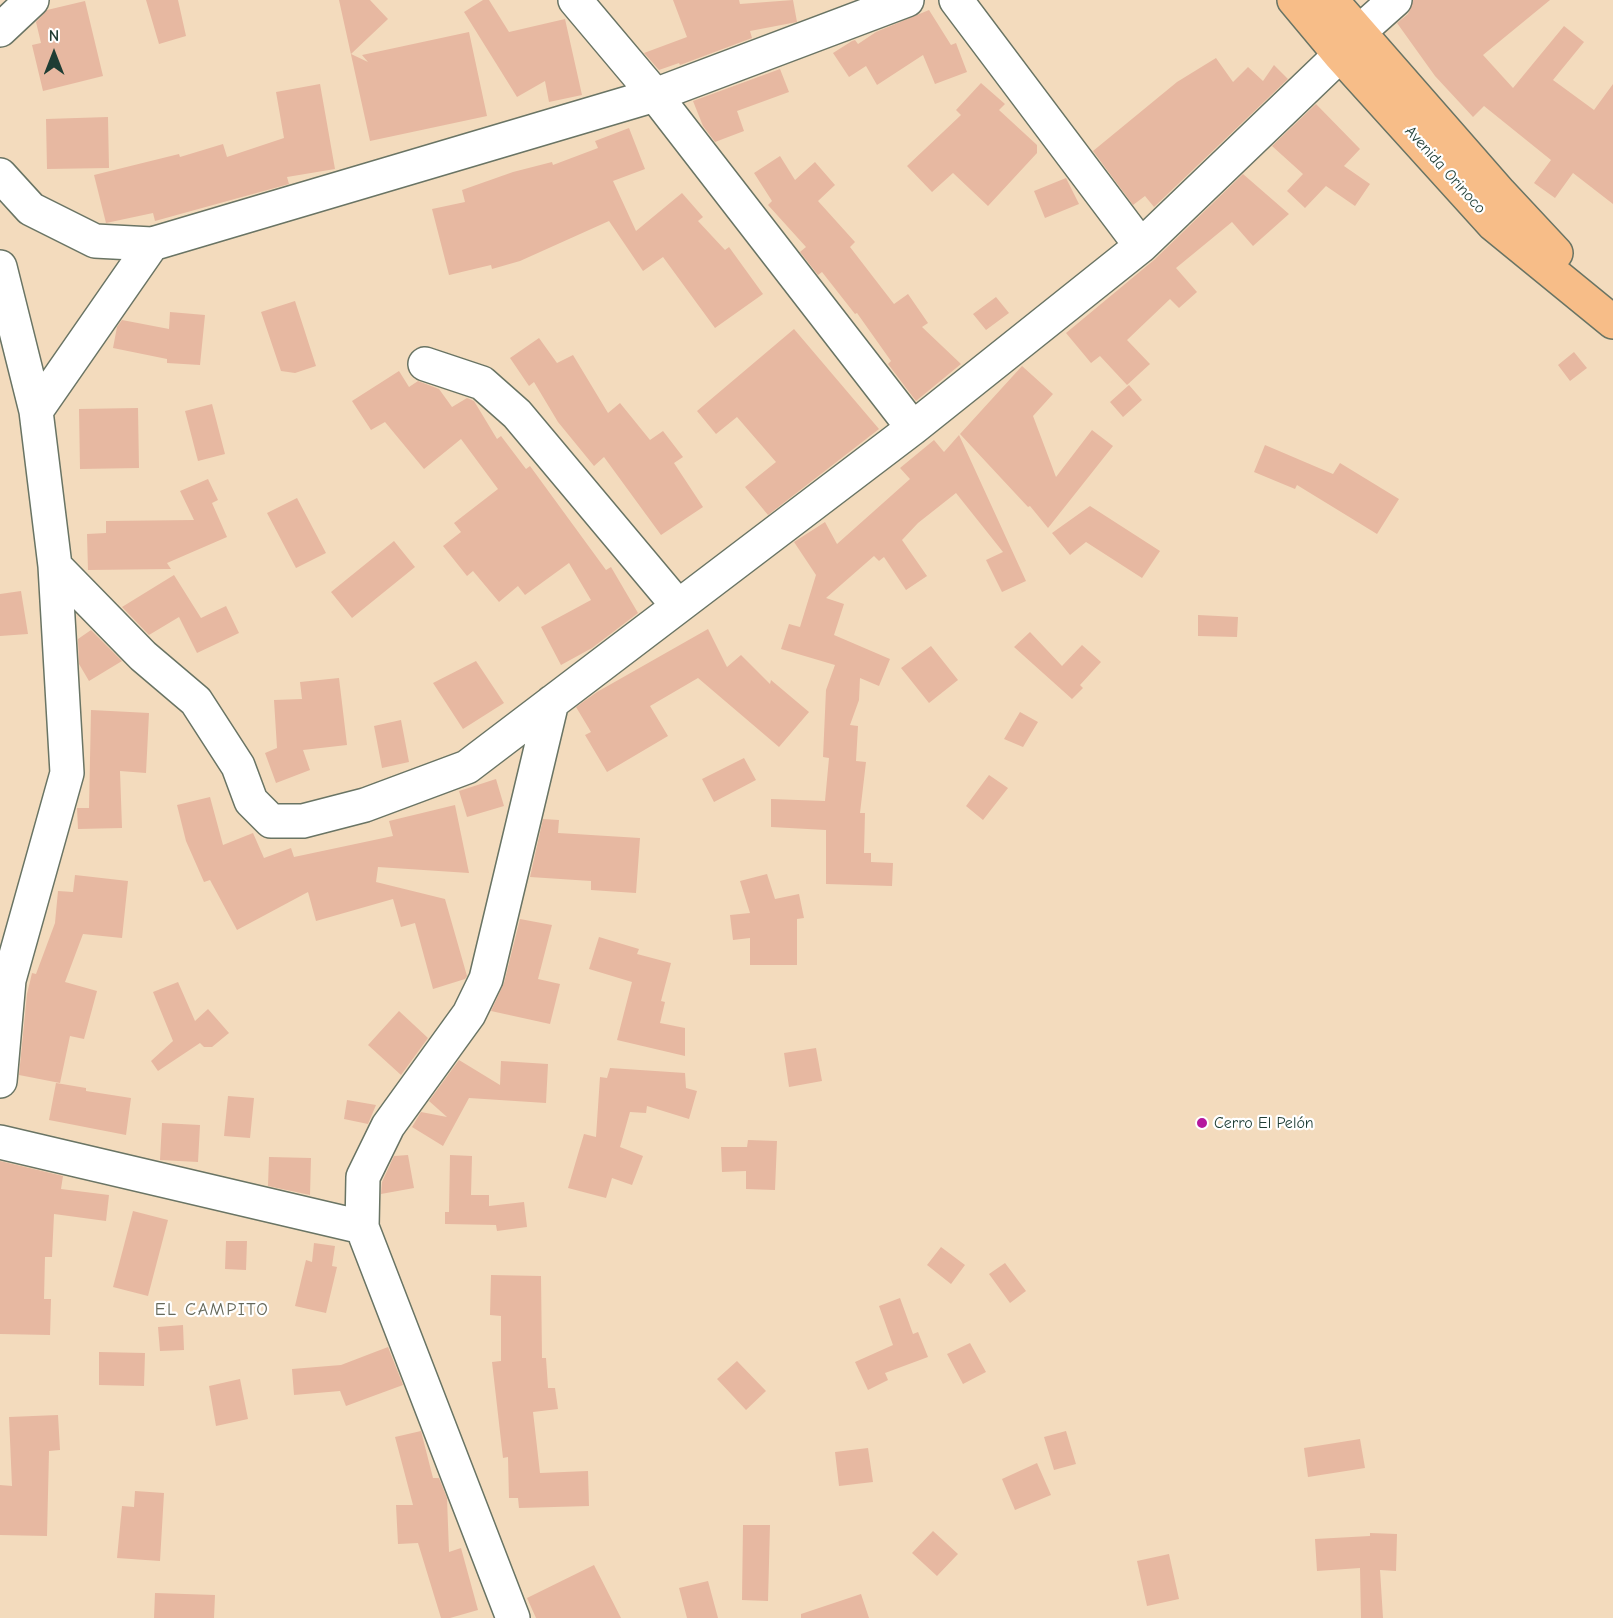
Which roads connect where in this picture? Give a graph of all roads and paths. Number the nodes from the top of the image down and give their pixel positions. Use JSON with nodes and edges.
{"nodes":[{"id":1,"x":32,"y":0,"type":"edge"},
{"id":2,"x":575,"y":0,"type":"edge"},
{"id":3,"x":907,"y":0,"type":"edge"},
{"id":4,"x":956,"y":0,"type":"edge"},
{"id":5,"x":1294,"y":0,"type":"edge"},
{"id":6,"x":1331,"y":0,"type":"edge"},
{"id":7,"x":1395,"y":0,"type":"edge"},
{"id":8,"x":0,"y":30,"type":"edge"},
{"id":9,"x":1349,"y":44,"type":"junction"},
{"id":10,"x":656,"y":94,"type":"junction"},
{"id":11,"x":0,"y":175,"type":"edge"},
{"id":12,"x":152,"y":244,"type":"junction"},
{"id":13,"x":1141,"y":246,"type":"junction"},
{"id":14,"x":0,"y":267,"type":"edge"},
{"id":15,"x":1613,"y":313,"type":"edge"},
{"id":16,"x":1613,"y":322,"type":"edge"},
{"id":17,"x":425,"y":364,"type":"dead end"},
{"id":18,"x":36,"y":411,"type":"junction"},
{"id":19,"x":913,"y":428,"type":"junction"},
{"id":20,"x":55,"y":566,"type":"junction"},
{"id":21,"x":678,"y":606,"type":"junction"},
{"id":22,"x":552,"y":702,"type":"junction"},
{"id":23,"x":5,"y":990,"type":"edge"},
{"id":24,"x":0,"y":1081,"type":"edge"},
{"id":25,"x":0,"y":1142,"type":"edge"},
{"id":26,"x":362,"y":1227,"type":"junction"},
{"id":27,"x":513,"y":1618,"type":"edge"}],
"edges":[{"from":1,"to":8,"type":"street"},
{"from":2,"to":10,"type":"street"},
{"from":3,"to":10,"type":"street"},
{"from":4,"to":13,"type":"street"},
{"from":5,"to":9,"type":"main road","name":"Avenida Orinoco"},
{"from":6,"to":9,"type":"main road","name":"Avenida Orinoco"},
{"from":7,"to":9,"type":"street"},
{"from":9,"to":13,"type":"street"},
{"from":9,"to":15,"type":"main road","name":"Avenida Orinoco"},
{"from":9,"to":16,"type":"main road","name":"Avenida Orinoco"},
{"from":10,"to":12,"type":"street"},
{"from":10,"to":19,"type":"street"},
{"from":11,"to":12,"type":"street"},
{"from":12,"to":18,"type":"street"},
{"from":13,"to":19,"type":"street"},
{"from":14,"to":18,"type":"street"},
{"from":17,"to":21,"type":"street"},
{"from":18,"to":20,"type":"street"},
{"from":19,"to":21,"type":"street"},
{"from":20,"to":22,"type":"street"},
{"from":20,"to":23,"type":"street"},
{"from":21,"to":22,"type":"street"},
{"from":22,"to":26,"type":"street"},
{"from":23,"to":24,"type":"street"},
{"from":25,"to":26,"type":"street"},
{"from":26,"to":27,"type":"street"}]}
